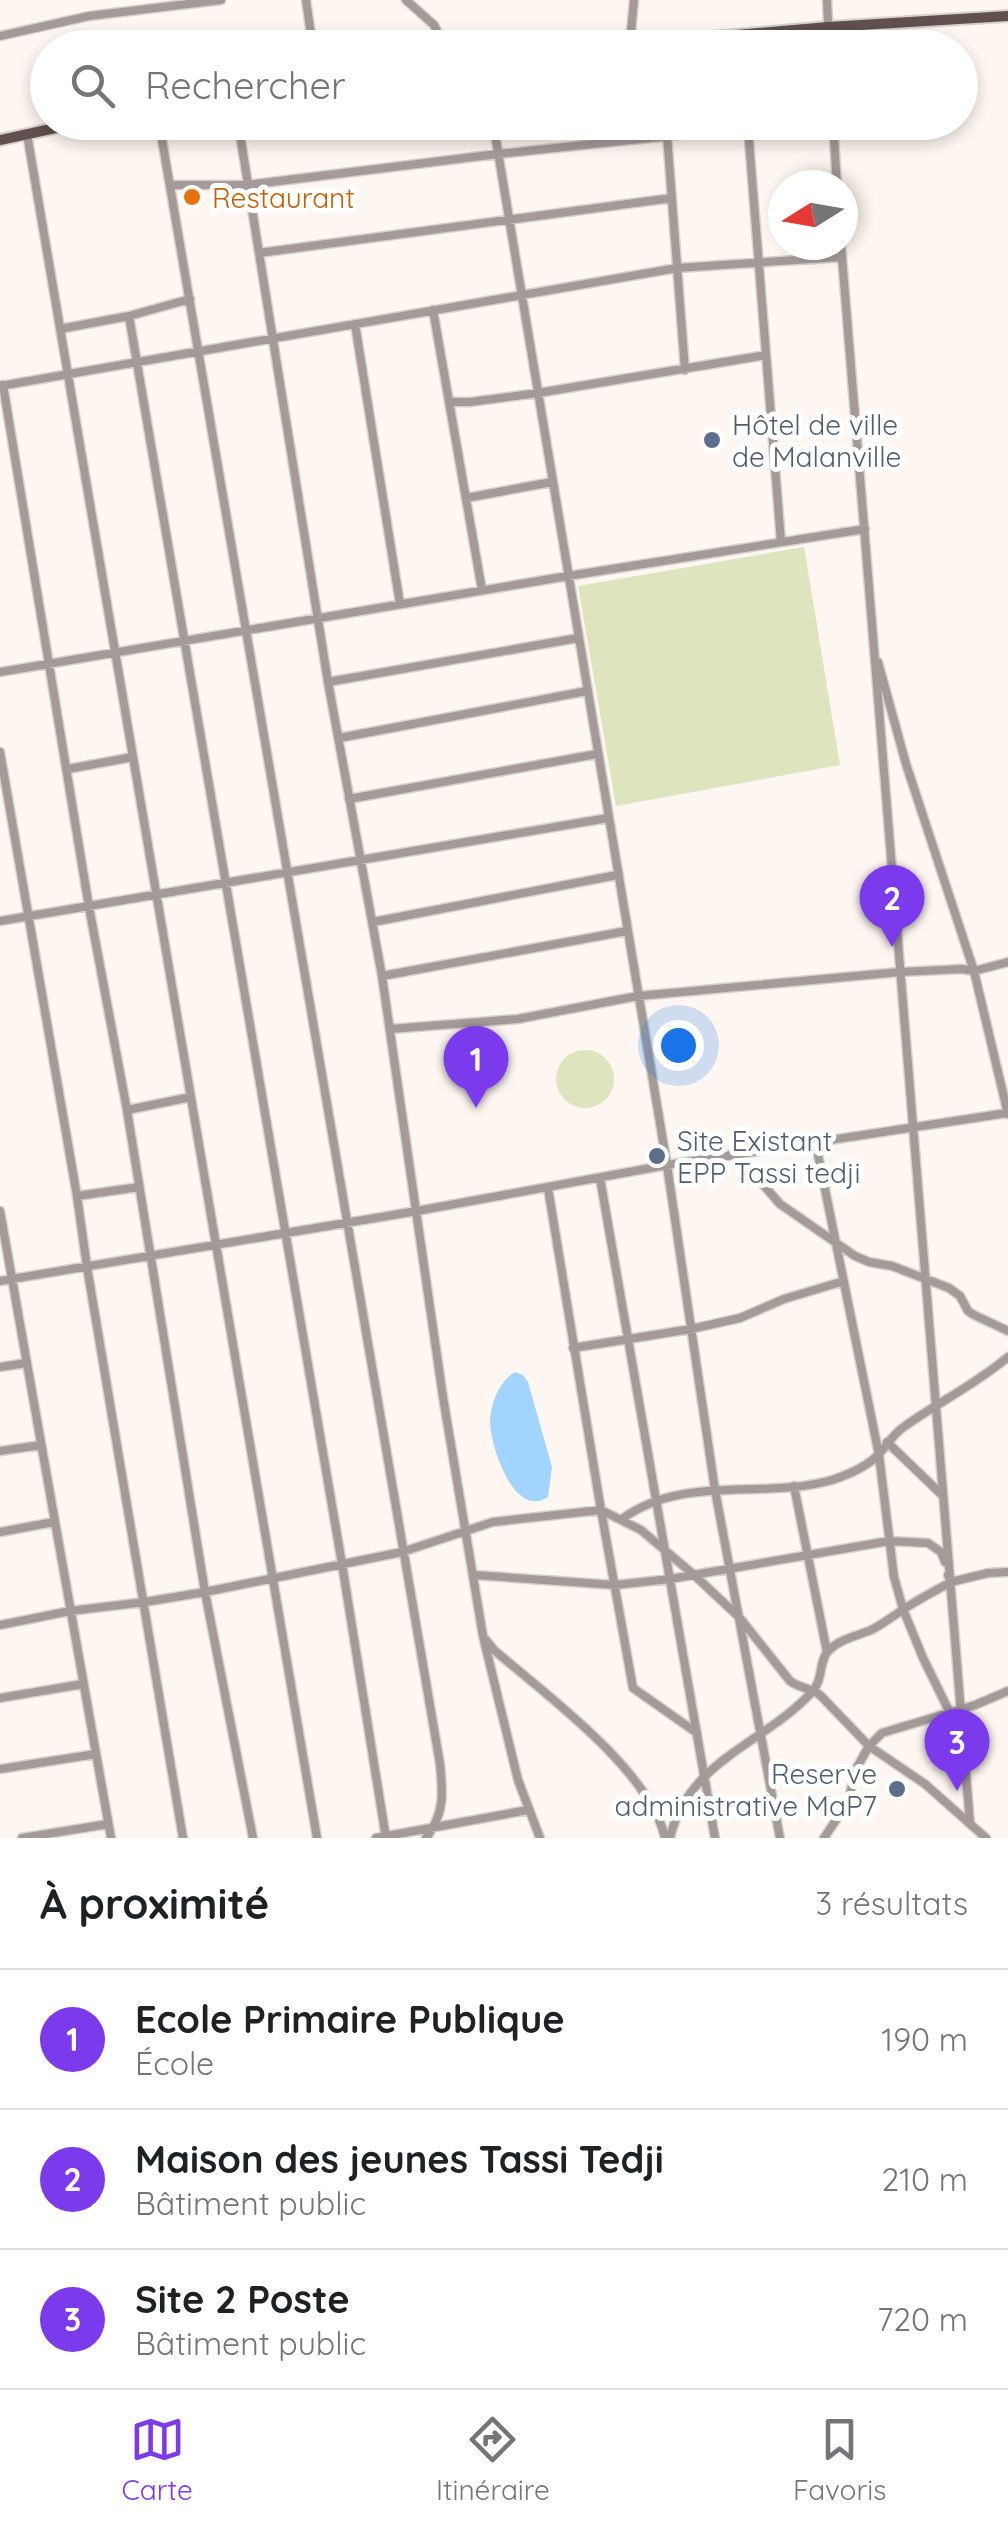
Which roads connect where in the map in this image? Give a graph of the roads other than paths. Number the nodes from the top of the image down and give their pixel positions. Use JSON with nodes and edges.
{"nodes":[{"id":1,"x":220,"y":0,"type":"edge"},
{"id":2,"x":306,"y":0,"type":"edge"},
{"id":3,"x":406,"y":0,"type":"edge"},
{"id":4,"x":634,"y":0,"type":"edge"},
{"id":5,"x":827,"y":0,"type":"edge"},
{"id":6,"x":1008,"y":16,"type":"edge"},
{"id":7,"x":828,"y":27,"type":"junction"},
{"id":8,"x":310,"y":30,"type":"edge"},
{"id":9,"x":436,"y":30,"type":"edge"},
{"id":10,"x":631,"y":30,"type":"edge"},
{"id":11,"x":798,"y":30,"type":"edge"},
{"id":12,"x":828,"y":30,"type":"edge"},
{"id":13,"x":0,"y":36,"type":"edge"},
{"id":14,"x":30,"y":133,"type":"edge"},
{"id":15,"x":27,"y":134,"type":"junction"},
{"id":16,"x":0,"y":140,"type":"edge"},
{"id":17,"x":161,"y":140,"type":"edge"},
{"id":18,"x":241,"y":140,"type":"edge"},
{"id":19,"x":495,"y":140,"type":"edge"},
{"id":20,"x":629,"y":140,"type":"edge"},
{"id":21,"x":667,"y":140,"type":"edge"},
{"id":22,"x":749,"y":140,"type":"edge"},
{"id":23,"x":834,"y":140,"type":"edge"},
{"id":24,"x":498,"y":154,"type":"junction"},
{"id":25,"x":836,"y":170,"type":"edge"},
{"id":26,"x":248,"y":185,"type":"junction"},
{"id":27,"x":170,"y":186,"type":"junction"},
{"id":28,"x":672,"y":198,"type":"junction"},
{"id":29,"x":508,"y":220,"type":"junction"},
{"id":30,"x":259,"y":253,"type":"junction"},
{"id":31,"x":792,"y":260,"type":"edge"},
{"id":32,"x":842,"y":260,"type":"edge"},
{"id":33,"x":759,"y":262,"type":"junction"},
{"id":34,"x":677,"y":268,"type":"junction"},
{"id":35,"x":520,"y":295,"type":"junction"},
{"id":36,"x":190,"y":298,"type":"junction"},
{"id":37,"x":433,"y":310,"type":"junction"},
{"id":38,"x":129,"y":316,"type":"junction"},
{"id":39,"x":355,"y":324,"type":"junction"},
{"id":40,"x":60,"y":329,"type":"junction"},
{"id":41,"x":274,"y":338,"type":"junction"},
{"id":42,"x":198,"y":351,"type":"junction"},
{"id":43,"x":766,"y":355,"type":"junction"},
{"id":44,"x":136,"y":361,"type":"junction"},
{"id":45,"x":686,"y":370,"type":"junction"},
{"id":46,"x":68,"y":374,"type":"junction"},
{"id":47,"x":1,"y":386,"type":"edge"},
{"id":48,"x":538,"y":394,"type":"junction"},
{"id":49,"x":450,"y":402,"type":"junction"},
{"id":50,"x":552,"y":482,"type":"junction"},
{"id":51,"x":466,"y":498,"type":"junction"},
{"id":52,"x":865,"y":528,"type":"junction"},
{"id":53,"x":781,"y":542,"type":"junction"},
{"id":54,"x":568,"y":576,"type":"junction"},
{"id":55,"x":482,"y":590,"type":"junction"},
{"id":56,"x":400,"y":604,"type":"junction"},
{"id":57,"x":317,"y":618,"type":"junction"},
{"id":58,"x":246,"y":630,"type":"junction"},
{"id":59,"x":578,"y":638,"type":"junction"},
{"id":60,"x":184,"y":640,"type":"junction"},
{"id":61,"x":872,"y":643,"type":"junction"},
{"id":62,"x":116,"y":652,"type":"junction"},
{"id":63,"x":50,"y":664,"type":"junction"},
{"id":64,"x":0,"y":672,"type":"edge"},
{"id":65,"x":328,"y":682,"type":"junction"},
{"id":66,"x":587,"y":692,"type":"junction"},
{"id":67,"x":338,"y":738,"type":"junction"},
{"id":68,"x":0,"y":752,"type":"edge"},
{"id":69,"x":597,"y":754,"type":"junction"},
{"id":70,"x":133,"y":757,"type":"junction"},
{"id":71,"x":68,"y":769,"type":"junction"},
{"id":72,"x":349,"y":799,"type":"junction"},
{"id":73,"x":608,"y":818,"type":"junction"},
{"id":74,"x":362,"y":861,"type":"junction"},
{"id":75,"x":288,"y":874,"type":"junction"},
{"id":76,"x":617,"y":875,"type":"junction"},
{"id":77,"x":225,"y":882,"type":"junction"},
{"id":78,"x":156,"y":895,"type":"junction"},
{"id":79,"x":89,"y":906,"type":"junction"},
{"id":80,"x":29,"y":916,"type":"junction"},
{"id":81,"x":0,"y":921,"type":"edge"},
{"id":82,"x":373,"y":922,"type":"junction"},
{"id":83,"x":626,"y":931,"type":"junction"},
{"id":84,"x":1008,"y":962,"type":"edge"},
{"id":85,"x":974,"y":971,"type":"junction"},
{"id":86,"x":900,"y":972,"type":"junction"},
{"id":87,"x":382,"y":976,"type":"junction"},
{"id":88,"x":638,"y":996,"type":"junction"},
{"id":89,"x":390,"y":1028,"type":"junction"},
{"id":90,"x":191,"y":1096,"type":"junction"},
{"id":91,"x":127,"y":1110,"type":"junction"},
{"id":92,"x":1008,"y":1114,"type":"edge"},
{"id":93,"x":911,"y":1126,"type":"junction"},
{"id":94,"x":815,"y":1140,"type":"junction"},
{"id":95,"x":731,"y":1154,"type":"junction"},
{"id":96,"x":667,"y":1165,"type":"junction"},
{"id":97,"x":600,"y":1178,"type":"junction"},
{"id":98,"x":139,"y":1187,"type":"junction"},
{"id":99,"x":548,"y":1188,"type":"junction"},
{"id":100,"x":77,"y":1196,"type":"junction"},
{"id":101,"x":0,"y":1211,"type":"edge"},
{"id":102,"x":417,"y":1211,"type":"junction"},
{"id":103,"x":348,"y":1222,"type":"junction"},
{"id":104,"x":285,"y":1233,"type":"junction"},
{"id":105,"x":836,"y":1241,"type":"junction"},
{"id":106,"x":216,"y":1245,"type":"junction"},
{"id":107,"x":151,"y":1256,"type":"junction"},
{"id":108,"x":87,"y":1267,"type":"junction"},
{"id":109,"x":924,"y":1278,"type":"junction"},
{"id":110,"x":11,"y":1279,"type":"junction"},
{"id":111,"x":0,"y":1281,"type":"edge"},
{"id":112,"x":844,"y":1281,"type":"junction"},
{"id":113,"x":691,"y":1328,"type":"junction"},
{"id":114,"x":1008,"y":1331,"type":"edge"},
{"id":115,"x":628,"y":1340,"type":"junction"},
{"id":116,"x":573,"y":1348,"type":"junction"},
{"id":117,"x":1008,"y":1357,"type":"edge"},
{"id":118,"x":26,"y":1363,"type":"junction"},
{"id":119,"x":0,"y":1367,"type":"edge"},
{"id":120,"x":934,"y":1408,"type":"junction"},
{"id":121,"x":887,"y":1442,"type":"junction"},
{"id":122,"x":41,"y":1444,"type":"junction"},
{"id":123,"x":0,"y":1451,"type":"edge"},
{"id":124,"x":879,"y":1455,"type":"junction"},
{"id":125,"x":794,"y":1486,"type":"junction"},
{"id":126,"x":715,"y":1490,"type":"junction"},
{"id":127,"x":941,"y":1494,"type":"junction"},
{"id":128,"x":656,"y":1499,"type":"junction"},
{"id":129,"x":601,"y":1510,"type":"junction"},
{"id":130,"x":622,"y":1519,"type":"junction"},
{"id":131,"x":54,"y":1522,"type":"junction"},
{"id":132,"x":466,"y":1530,"type":"junction"},
{"id":133,"x":0,"y":1532,"type":"edge"},
{"id":134,"x":889,"y":1541,"type":"junction"},
{"id":135,"x":665,"y":1550,"type":"junction"},
{"id":136,"x":402,"y":1552,"type":"junction"},
{"id":137,"x":806,"y":1555,"type":"junction"},
{"id":138,"x":342,"y":1564,"type":"junction"},
{"id":139,"x":730,"y":1569,"type":"junction"},
{"id":140,"x":1008,"y":1572,"type":"edge"},
{"id":141,"x":474,"y":1574,"type":"junction"},
{"id":142,"x":694,"y":1574,"type":"junction"},
{"id":143,"x":273,"y":1579,"type":"junction"},
{"id":144,"x":670,"y":1579,"type":"junction"},
{"id":145,"x":949,"y":1579,"type":"junction"},
{"id":146,"x":615,"y":1584,"type":"junction"},
{"id":147,"x":205,"y":1592,"type":"junction"},
{"id":148,"x":145,"y":1602,"type":"junction"},
{"id":149,"x":904,"y":1609,"type":"junction"},
{"id":150,"x":70,"y":1611,"type":"junction"},
{"id":151,"x":739,"y":1617,"type":"junction"},
{"id":152,"x":0,"y":1624,"type":"edge"},
{"id":153,"x":483,"y":1636,"type":"junction"},
{"id":154,"x":827,"y":1652,"type":"junction"},
{"id":155,"x":83,"y":1684,"type":"junction"},
{"id":156,"x":813,"y":1690,"type":"junction"},
{"id":157,"x":1008,"y":1691,"type":"edge"},
{"id":158,"x":0,"y":1698,"type":"edge"},
{"id":159,"x":955,"y":1711,"type":"junction"},
{"id":160,"x":697,"y":1732,"type":"junction"},
{"id":161,"x":761,"y":1733,"type":"junction"},
{"id":162,"x":868,"y":1746,"type":"junction"},
{"id":163,"x":96,"y":1754,"type":"junction"},
{"id":164,"x":0,"y":1770,"type":"edge"},
{"id":165,"x":703,"y":1778,"type":"junction"},
{"id":166,"x":528,"y":1810,"type":"junction"},
{"id":167,"x":970,"y":1823,"type":"junction"},
{"id":168,"x":108,"y":1824,"type":"junction"},
{"id":169,"x":434,"y":1827,"type":"junction"},
{"id":170,"x":33,"y":1837,"type":"edge"},
{"id":171,"x":382,"y":1837,"type":"edge"},
{"id":172,"x":22,"y":1838,"type":"edge"},
{"id":173,"x":110,"y":1838,"type":"edge"},
{"id":174,"x":184,"y":1838,"type":"edge"},
{"id":175,"x":253,"y":1838,"type":"edge"},
{"id":176,"x":317,"y":1838,"type":"edge"},
{"id":177,"x":426,"y":1838,"type":"edge"},
{"id":178,"x":540,"y":1838,"type":"edge"},
{"id":179,"x":668,"y":1838,"type":"edge"},
{"id":180,"x":715,"y":1838,"type":"edge"},
{"id":181,"x":780,"y":1838,"type":"edge"},
{"id":182,"x":824,"y":1838,"type":"edge"},
{"id":183,"x":986,"y":1838,"type":"edge"}],
"edges":[{"from":1,"to":13,"type":"street"},
{"from":2,"to":8,"type":"street"},
{"from":3,"to":9,"type":"street"},
{"from":4,"to":10,"type":"street"},
{"from":5,"to":7,"type":"street"},
{"from":6,"to":7,"type":"main road"},
{"from":7,"to":11,"type":"main road"},
{"from":7,"to":12,"type":"street"},
{"from":14,"to":15,"type":"main road"},
{"from":15,"to":16,"type":"main road"},
{"from":15,"to":40,"type":"street"},
{"from":17,"to":27,"type":"street"},
{"from":18,"to":26,"type":"street"},
{"from":19,"to":24,"type":"street"},
{"from":20,"to":24,"type":"street"},
{"from":21,"to":28,"type":"street"},
{"from":22,"to":33,"type":"street"},
{"from":23,"to":25,"type":"street"},
{"from":24,"to":26,"type":"street"},
{"from":24,"to":29,"type":"street"},
{"from":26,"to":27,"type":"street"},
{"from":26,"to":30,"type":"street"},
{"from":27,"to":36,"type":"street"},
{"from":28,"to":29,"type":"street"},
{"from":28,"to":34,"type":"street"},
{"from":29,"to":30,"type":"street"},
{"from":29,"to":35,"type":"street"},
{"from":30,"to":41,"type":"street"},
{"from":31,"to":33,"type":"street"},
{"from":32,"to":52,"type":"street"},
{"from":33,"to":34,"type":"street"},
{"from":33,"to":43,"type":"street"},
{"from":34,"to":35,"type":"street"},
{"from":34,"to":45,"type":"street"},
{"from":35,"to":37,"type":"street"},
{"from":35,"to":48,"type":"street"},
{"from":36,"to":38,"type":"street"},
{"from":36,"to":42,"type":"street"},
{"from":37,"to":39,"type":"street"},
{"from":37,"to":49,"type":"street"},
{"from":38,"to":40,"type":"street"},
{"from":38,"to":44,"type":"street"},
{"from":39,"to":41,"type":"street"},
{"from":39,"to":56,"type":"street"},
{"from":40,"to":46,"type":"street"},
{"from":41,"to":42,"type":"street"},
{"from":41,"to":57,"type":"street"},
{"from":42,"to":44,"type":"street"},
{"from":42,"to":58,"type":"street"},
{"from":43,"to":45,"type":"street"},
{"from":43,"to":53,"type":"street"},
{"from":44,"to":46,"type":"street"},
{"from":44,"to":60,"type":"street"},
{"from":45,"to":48,"type":"street"},
{"from":46,"to":47,"type":"street"},
{"from":46,"to":62,"type":"street"},
{"from":47,"to":63,"type":"street"},
{"from":48,"to":49,"type":"street"},
{"from":48,"to":50,"type":"street"},
{"from":49,"to":51,"type":"street"},
{"from":50,"to":51,"type":"street"},
{"from":50,"to":54,"type":"street"},
{"from":51,"to":55,"type":"street"},
{"from":52,"to":53,"type":"street"},
{"from":52,"to":61,"type":"street"},
{"from":53,"to":54,"type":"street"},
{"from":54,"to":55,"type":"street"},
{"from":54,"to":59,"type":"street"},
{"from":55,"to":56,"type":"street"},
{"from":56,"to":57,"type":"street"},
{"from":57,"to":58,"type":"street"},
{"from":57,"to":65,"type":"street"},
{"from":58,"to":60,"type":"street"},
{"from":58,"to":75,"type":"street"},
{"from":59,"to":65,"type":"street"},
{"from":59,"to":66,"type":"street"},
{"from":60,"to":62,"type":"street"},
{"from":60,"to":77,"type":"street"},
{"from":61,"to":85,"type":"street"},
{"from":61,"to":86,"type":"street"},
{"from":62,"to":63,"type":"street"},
{"from":62,"to":70,"type":"street"},
{"from":63,"to":64,"type":"street"},
{"from":63,"to":71,"type":"street"},
{"from":65,"to":67,"type":"street"},
{"from":66,"to":67,"type":"street"},
{"from":66,"to":69,"type":"street"},
{"from":67,"to":72,"type":"street"},
{"from":68,"to":80,"type":"street"},
{"from":69,"to":72,"type":"street"},
{"from":69,"to":73,"type":"street"},
{"from":70,"to":71,"type":"street"},
{"from":70,"to":78,"type":"street"},
{"from":71,"to":79,"type":"street"},
{"from":72,"to":74,"type":"street"},
{"from":73,"to":74,"type":"street"},
{"from":73,"to":76,"type":"street"},
{"from":74,"to":75,"type":"street"},
{"from":74,"to":82,"type":"street"},
{"from":75,"to":77,"type":"street"},
{"from":75,"to":103,"type":"street"},
{"from":76,"to":82,"type":"street"},
{"from":76,"to":83,"type":"street"},
{"from":77,"to":78,"type":"street"},
{"from":77,"to":104,"type":"street"},
{"from":78,"to":79,"type":"street"},
{"from":78,"to":90,"type":"street"},
{"from":79,"to":80,"type":"street"},
{"from":79,"to":91,"type":"street"},
{"from":80,"to":81,"type":"street"},
{"from":80,"to":100,"type":"street"},
{"from":82,"to":87,"type":"street"},
{"from":83,"to":87,"type":"street"},
{"from":83,"to":88,"type":"street"},
{"from":84,"to":85,"type":"street"},
{"from":85,"to":86,"type":"street"},
{"from":85,"to":92,"type":"street"},
{"from":86,"to":88,"type":"street"},
{"from":86,"to":93,"type":"street"},
{"from":87,"to":89,"type":"street"},
{"from":88,"to":89,"type":"street"},
{"from":88,"to":96,"type":"street"},
{"from":89,"to":102,"type":"street"},
{"from":90,"to":91,"type":"street"},
{"from":90,"to":106,"type":"street"},
{"from":91,"to":98,"type":"street"},
{"from":92,"to":93,"type":"street"},
{"from":93,"to":94,"type":"street"},
{"from":93,"to":109,"type":"street"},
{"from":94,"to":95,"type":"street"},
{"from":94,"to":105,"type":"street"},
{"from":95,"to":96,"type":"street"},
{"from":95,"to":105,"type":"street"},
{"from":96,"to":97,"type":"street"},
{"from":96,"to":113,"type":"street"},
{"from":97,"to":99,"type":"street"},
{"from":97,"to":115,"type":"street"},
{"from":98,"to":100,"type":"street"},
{"from":98,"to":107,"type":"street"},
{"from":99,"to":102,"type":"street"},
{"from":99,"to":116,"type":"street"},
{"from":100,"to":108,"type":"street"},
{"from":101,"to":110,"type":"street"},
{"from":102,"to":103,"type":"street"},
{"from":102,"to":132,"type":"street"},
{"from":103,"to":104,"type":"street"},
{"from":103,"to":136,"type":"street"},
{"from":104,"to":106,"type":"street"},
{"from":104,"to":138,"type":"street"},
{"from":105,"to":109,"type":"street"},
{"from":105,"to":112,"type":"street"},
{"from":106,"to":107,"type":"street"},
{"from":106,"to":143,"type":"street"},
{"from":107,"to":108,"type":"street"},
{"from":107,"to":147,"type":"street"},
{"from":108,"to":110,"type":"street"},
{"from":108,"to":148,"type":"street"},
{"from":109,"to":114,"type":"street"},
{"from":109,"to":120,"type":"street"},
{"from":110,"to":111,"type":"street"},
{"from":110,"to":118,"type":"street"},
{"from":112,"to":113,"type":"street"},
{"from":112,"to":124,"type":"street"},
{"from":113,"to":115,"type":"street"},
{"from":113,"to":126,"type":"street"},
{"from":115,"to":116,"type":"street"},
{"from":115,"to":128,"type":"street"},
{"from":116,"to":129,"type":"street"},
{"from":117,"to":120,"type":"street"},
{"from":118,"to":119,"type":"street"},
{"from":118,"to":122,"type":"street"},
{"from":120,"to":121,"type":"street"},
{"from":120,"to":127,"type":"street"},
{"from":121,"to":124,"type":"street"},
{"from":121,"to":127,"type":"street"},
{"from":122,"to":123,"type":"street"},
{"from":122,"to":131,"type":"street"},
{"from":124,"to":125,"type":"street"},
{"from":124,"to":134,"type":"street"},
{"from":125,"to":126,"type":"street"},
{"from":125,"to":137,"type":"street"},
{"from":126,"to":128,"type":"street"},
{"from":126,"to":139,"type":"street"},
{"from":127,"to":145,"type":"street"},
{"from":128,"to":130,"type":"street"},
{"from":128,"to":135,"type":"street"},
{"from":129,"to":130,"type":"street"},
{"from":129,"to":132,"type":"street"},
{"from":129,"to":146,"type":"street"},
{"from":130,"to":135,"type":"street"},
{"from":131,"to":133,"type":"street"},
{"from":131,"to":150,"type":"street"},
{"from":132,"to":136,"type":"street"},
{"from":132,"to":141,"type":"street"},
{"from":134,"to":137,"type":"street"},
{"from":134,"to":145,"type":"street"},
{"from":134,"to":149,"type":"street"},
{"from":135,"to":142,"type":"street"},
{"from":135,"to":144,"type":"street"},
{"from":136,"to":138,"type":"street"},
{"from":136,"to":169,"type":"street"},
{"from":137,"to":139,"type":"street"},
{"from":137,"to":154,"type":"street"},
{"from":138,"to":143,"type":"street"},
{"from":138,"to":171,"type":"street"},
{"from":139,"to":142,"type":"street"},
{"from":139,"to":151,"type":"street"},
{"from":140,"to":145,"type":"street"},
{"from":141,"to":146,"type":"street"},
{"from":141,"to":153,"type":"street"},
{"from":142,"to":144,"type":"street"},
{"from":142,"to":151,"type":"street"},
{"from":143,"to":147,"type":"street"},
{"from":143,"to":176,"type":"street"},
{"from":144,"to":146,"type":"street"},
{"from":144,"to":160,"type":"street"},
{"from":145,"to":149,"type":"street"},
{"from":145,"to":159,"type":"street"},
{"from":146,"to":160,"type":"street"},
{"from":147,"to":148,"type":"street"},
{"from":147,"to":175,"type":"street"},
{"from":148,"to":150,"type":"street"},
{"from":148,"to":174,"type":"street"},
{"from":149,"to":154,"type":"street"},
{"from":149,"to":159,"type":"street"},
{"from":150,"to":152,"type":"street"},
{"from":150,"to":155,"type":"street"},
{"from":151,"to":156,"type":"street"},
{"from":151,"to":161,"type":"street"},
{"from":153,"to":166,"type":"street"},
{"from":153,"to":179,"type":"street"},
{"from":154,"to":156,"type":"street"},
{"from":155,"to":158,"type":"street"},
{"from":155,"to":163,"type":"street"},
{"from":156,"to":161,"type":"street"},
{"from":156,"to":162,"type":"street"},
{"from":157,"to":159,"type":"street"},
{"from":159,"to":162,"type":"street"},
{"from":159,"to":167,"type":"street"},
{"from":160,"to":165,"type":"street"},
{"from":161,"to":165,"type":"street"},
{"from":161,"to":181,"type":"street"},
{"from":162,"to":167,"type":"street"},
{"from":162,"to":182,"type":"street"},
{"from":163,"to":164,"type":"street"},
{"from":163,"to":168,"type":"street"},
{"from":165,"to":179,"type":"street"},
{"from":165,"to":180,"type":"street"},
{"from":166,"to":169,"type":"street"},
{"from":166,"to":178,"type":"street"},
{"from":167,"to":183,"type":"street"},
{"from":168,"to":170,"type":"street"},
{"from":168,"to":173,"type":"street"},
{"from":169,"to":171,"type":"street"},
{"from":169,"to":177,"type":"street"},
{"from":170,"to":172,"type":"street"}]}
